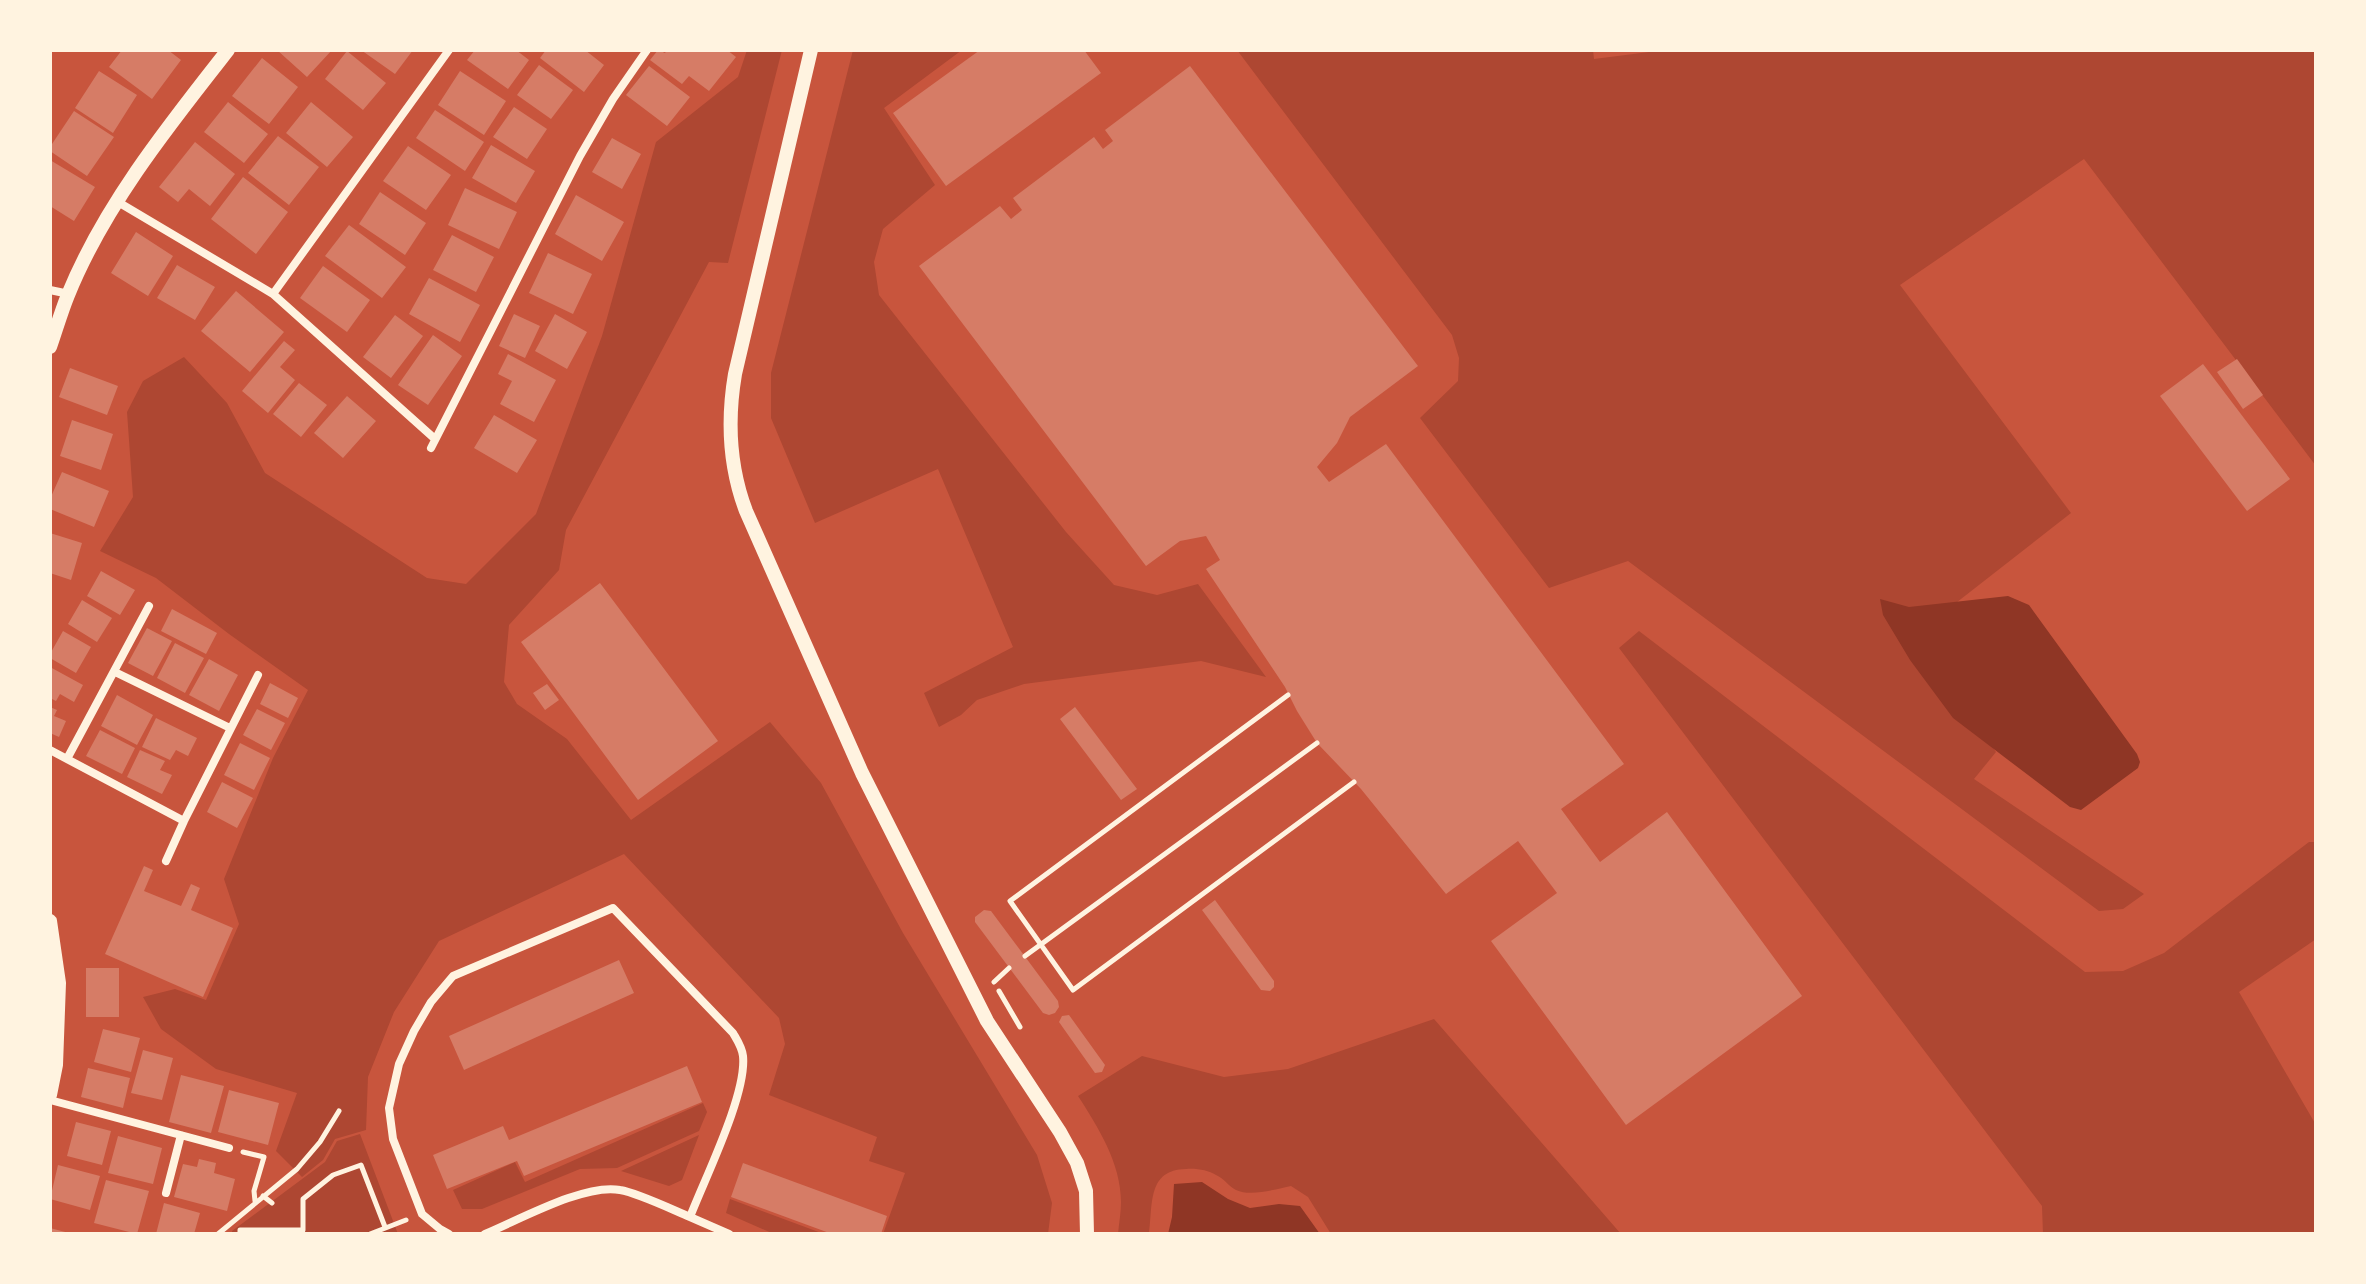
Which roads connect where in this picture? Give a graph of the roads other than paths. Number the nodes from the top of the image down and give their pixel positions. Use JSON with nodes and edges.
{"nodes":[{"id":1,"x":228,"y":50,"type":"edge"},
{"id":2,"x":449,"y":50,"type":"edge"},
{"id":3,"x":647,"y":50,"type":"edge"},
{"id":4,"x":811,"y":50,"type":"edge"},
{"id":5,"x":118,"y":202,"type":"junction"},
{"id":6,"x":50,"y":290,"type":"edge"},
{"id":7,"x":69,"y":294,"type":"junction"},
{"id":8,"x":273,"y":294,"type":"junction"},
{"id":9,"x":50,"y":347,"type":"edge"},
{"id":10,"x":149,"y":606,"type":"dead end"},
{"id":11,"x":115,"y":672,"type":"junction"},
{"id":12,"x":258,"y":675,"type":"dead end"},
{"id":13,"x":230,"y":728,"type":"junction"},
{"id":14,"x":50,"y":750,"type":"edge"},
{"id":15,"x":68,"y":757,"type":"junction"},
{"id":16,"x":184,"y":821,"type":"junction"},
{"id":17,"x":166,"y":861,"type":"dead end"},
{"id":18,"x":50,"y":921,"type":"edge"},
{"id":19,"x":50,"y":1097,"type":"edge"},
{"id":20,"x":181,"y":1135,"type":"junction"},
{"id":21,"x":229,"y":1148,"type":"road end"},
{"id":22,"x":166,"y":1193,"type":"dead end"},
{"id":23,"x":690,"y":1217,"type":"junction"},
{"id":24,"x":449,"y":1234,"type":"edge"},
{"id":25,"x":485,"y":1234,"type":"edge"},
{"id":26,"x":729,"y":1234,"type":"edge"},
{"id":27,"x":1087,"y":1234,"type":"edge"}],
"edges":[{"from":1,"to":5,"type":"street"},
{"from":2,"to":8,"type":"street"},
{"from":3,"to":8,"type":"street"},
{"from":4,"to":27,"type":"street"},
{"from":5,"to":7,"type":"street"},
{"from":5,"to":8,"type":"street"},
{"from":6,"to":7,"type":"street"},
{"from":7,"to":9,"type":"street"},
{"from":10,"to":11,"type":"street"},
{"from":11,"to":13,"type":"street"},
{"from":11,"to":15,"type":"street"},
{"from":12,"to":13,"type":"street"},
{"from":13,"to":16,"type":"street"},
{"from":14,"to":15,"type":"street"},
{"from":15,"to":16,"type":"street"},
{"from":16,"to":17,"type":"street"},
{"from":18,"to":19,"type":"street"},
{"from":19,"to":20,"type":"street"},
{"from":20,"to":21,"type":"street"},
{"from":20,"to":22,"type":"street"},
{"from":23,"to":24,"type":"street"},
{"from":23,"to":25,"type":"street"},
{"from":23,"to":26,"type":"street"}]}
